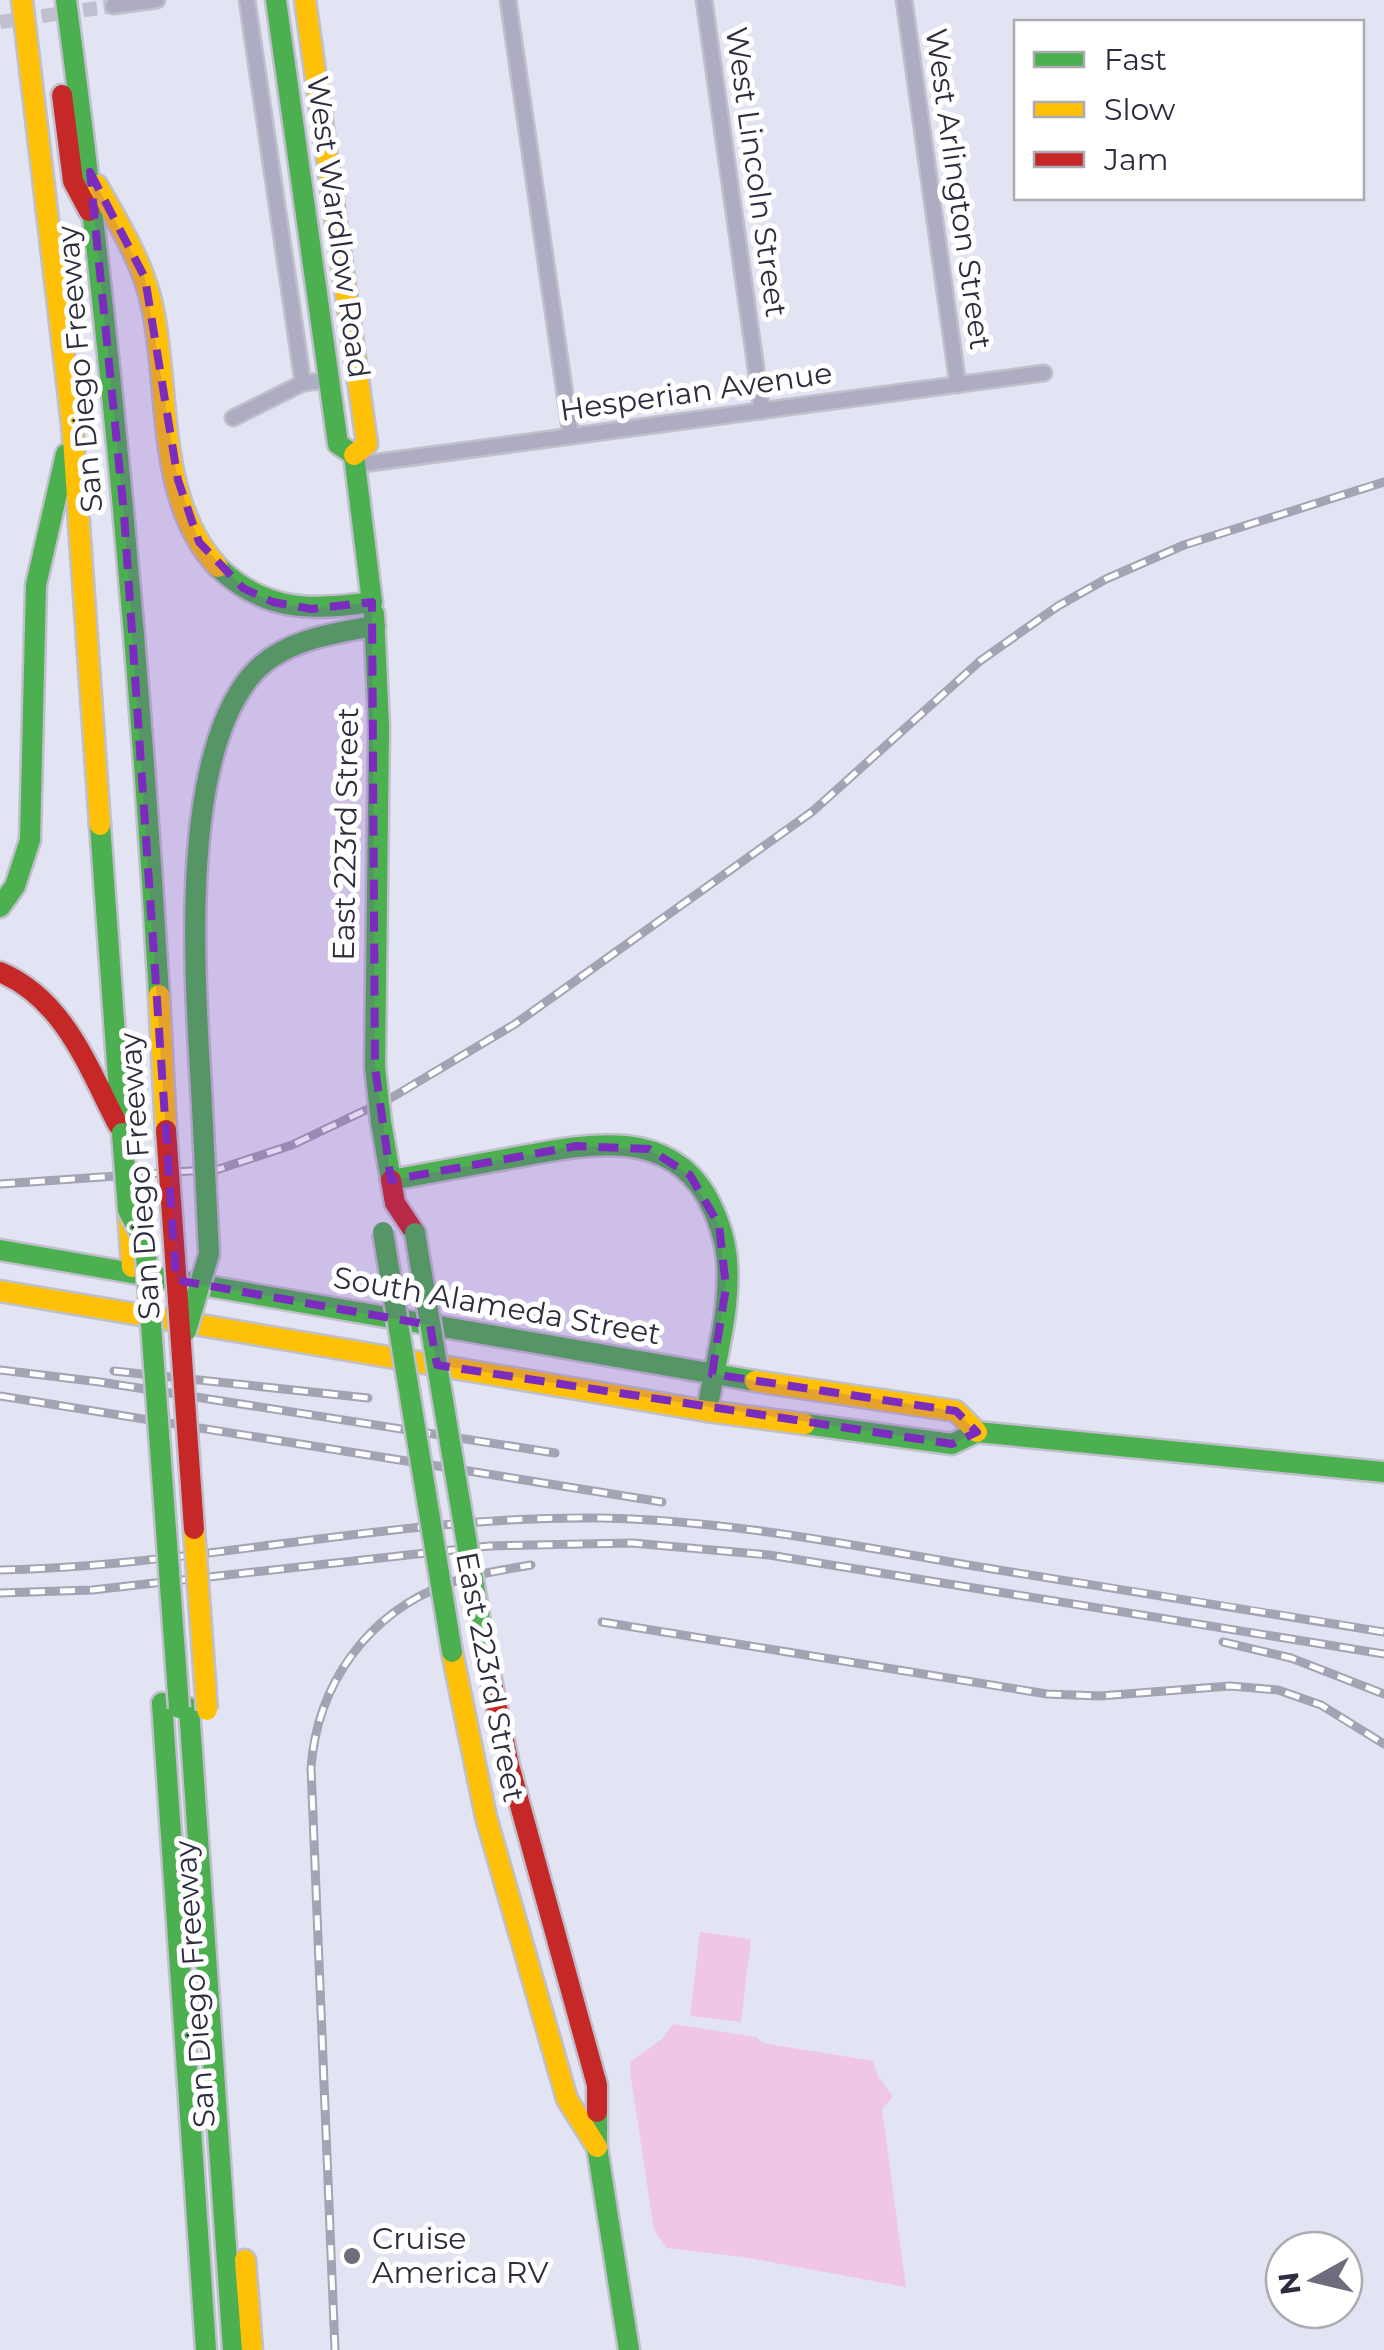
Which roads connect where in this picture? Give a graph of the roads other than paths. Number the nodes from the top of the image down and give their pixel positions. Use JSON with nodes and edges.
{"nodes":[{"id":1,"x":22,"y":0,"type":"edge"},
{"id":2,"x":38,"y":0,"type":"edge"},
{"id":3,"x":50,"y":0,"type":"edge"},
{"id":4,"x":66,"y":0,"type":"edge"},
{"id":5,"x":157,"y":0,"type":"edge"},
{"id":6,"x":246,"y":0,"type":"edge"},
{"id":7,"x":276,"y":0,"type":"edge"},
{"id":8,"x":305,"y":0,"type":"edge"},
{"id":9,"x":508,"y":0,"type":"edge"},
{"id":10,"x":704,"y":0,"type":"edge"},
{"id":11,"x":904,"y":0,"type":"edge"},
{"id":12,"x":113,"y":6,"type":"dead end"},
{"id":13,"x":90,"y":172,"type":"junction"},
{"id":14,"x":96,"y":224,"type":"junction"},
{"id":15,"x":1044,"y":374,"type":"dead end"},
{"id":16,"x":68,"y":378,"type":"junction"},
{"id":17,"x":330,"y":380,"type":"junction"},
{"id":18,"x":303,"y":383,"type":"junction"},
{"id":19,"x":958,"y":385,"type":"junction"},
{"id":20,"x":762,"y":411,"type":"junction"},
{"id":21,"x":233,"y":418,"type":"dead end"},
{"id":22,"x":72,"y":424,"type":"junction"},
{"id":23,"x":571,"y":436,"type":"junction"},
{"id":24,"x":354,"y":460,"type":"junction"},
{"id":25,"x":372,"y":602,"type":"junction"},
{"id":26,"x":375,"y":626,"type":"junction"},
{"id":27,"x":0,"y":907,"type":"edge"},
{"id":28,"x":0,"y":972,"type":"edge"},
{"id":29,"x":158,"y":1131,"type":"junction"},
{"id":30,"x":122,"y":1134,"type":"junction"},
{"id":31,"x":391,"y":1180,"type":"junction"},
{"id":32,"x":395,"y":1203,"type":"junction"},
{"id":33,"x":0,"y":1250,"type":"edge"},
{"id":34,"x":0,"y":1290,"type":"edge"},
{"id":35,"x":181,"y":1350,"type":"junction"},
{"id":36,"x":712,"y":1374,"type":"junction"},
{"id":37,"x":707,"y":1411,"type":"junction"},
{"id":38,"x":977,"y":1432,"type":"junction"},
{"id":39,"x":1384,"y":1472,"type":"edge"},
{"id":40,"x":184,"y":1707,"type":"junction"},
{"id":41,"x":598,"y":2148,"type":"junction"},
{"id":42,"x":206,"y":2350,"type":"edge"},
{"id":43,"x":224,"y":2350,"type":"edge"},
{"id":44,"x":233,"y":2350,"type":"edge"},
{"id":45,"x":252,"y":2350,"type":"edge"},
{"id":46,"x":630,"y":2350,"type":"edge"}],
"edges":[{"from":1,"to":16,"type":"main road","name":"San Diego Freeway"},
{"from":2,"to":16,"type":"main road"},
{"from":3,"to":14,"type":"main road"},
{"from":4,"to":13,"type":"main road","name":"San Diego Freeway"},
{"from":5,"to":12,"type":"street"},
{"from":6,"to":18,"type":"street"},
{"from":7,"to":17,"type":"main road","name":"West Wardlow Road"},
{"from":8,"to":24,"type":"main road","name":"West Wardlow Road"},
{"from":9,"to":23,"type":"street"},
{"from":10,"to":20,"type":"street","name":"West Lincoln Street"},
{"from":11,"to":19,"type":"street","name":"West Arlington Street"},
{"from":13,"to":14,"type":"main road","name":"San Diego Freeway"},
{"from":13,"to":25,"type":"main road"},
{"from":14,"to":29,"type":"main road","name":"San Diego Freeway"},
{"from":15,"to":19,"type":"street","name":"Hesperian Avenue"},
{"from":16,"to":22,"type":"main road","name":"San Diego Freeway"},
{"from":17,"to":18,"type":"street"},
{"from":17,"to":24,"type":"main road","name":"West Wardlow Road"},
{"from":18,"to":21,"type":"street"},
{"from":19,"to":20,"type":"street","name":"Hesperian Avenue"},
{"from":20,"to":23,"type":"street","name":"Hesperian Avenue"},
{"from":22,"to":27,"type":"main road"},
{"from":22,"to":30,"type":"main road","name":"San Diego Freeway"},
{"from":23,"to":24,"type":"street","name":"Hesperian Avenue"},
{"from":24,"to":25,"type":"main road","name":"East 223rd Street"},
{"from":25,"to":26,"type":"main road","name":"East 223rd Street"},
{"from":26,"to":31,"type":"main road","name":"East 223rd Street","bridge":true},
{"from":26,"to":35,"type":"main road","bridge":true},
{"from":28,"to":30,"type":"main road"},
{"from":29,"to":35,"type":"main road","name":"San Diego Freeway","bridge":true},
{"from":29,"to":40,"type":"main road"},
{"from":30,"to":40,"type":"main road","name":"San Diego Freeway","bridge":true},
{"from":31,"to":32,"type":"main road","name":"East 223rd Street"},
{"from":31,"to":36,"type":"main road"},
{"from":32,"to":41,"type":"main road","name":"East 223rd Street","bridge":true},
{"from":32,"to":41,"type":"main road","name":"East 223rd Street","bridge":true},
{"from":33,"to":36,"type":"main road","name":"South Alameda Street"},
{"from":34,"to":37,"type":"main road","name":"South Alameda Street"},
{"from":35,"to":40,"type":"main road","name":"San Diego Freeway","bridge":true},
{"from":36,"to":37,"type":"main road"},
{"from":36,"to":38,"type":"main road","name":"South Alameda Street"},
{"from":37,"to":38,"type":"main road","name":"South Alameda Street"},
{"from":38,"to":39,"type":"main road","name":"South Alameda Street"},
{"from":40,"to":42,"type":"main road","name":"San Diego Freeway"},
{"from":40,"to":43,"type":"main road"},
{"from":40,"to":44,"type":"main road"},
{"from":40,"to":45,"type":"main road","name":"San Diego Freeway"},
{"from":41,"to":46,"type":"main road","name":"East 223rd Street"}]}
